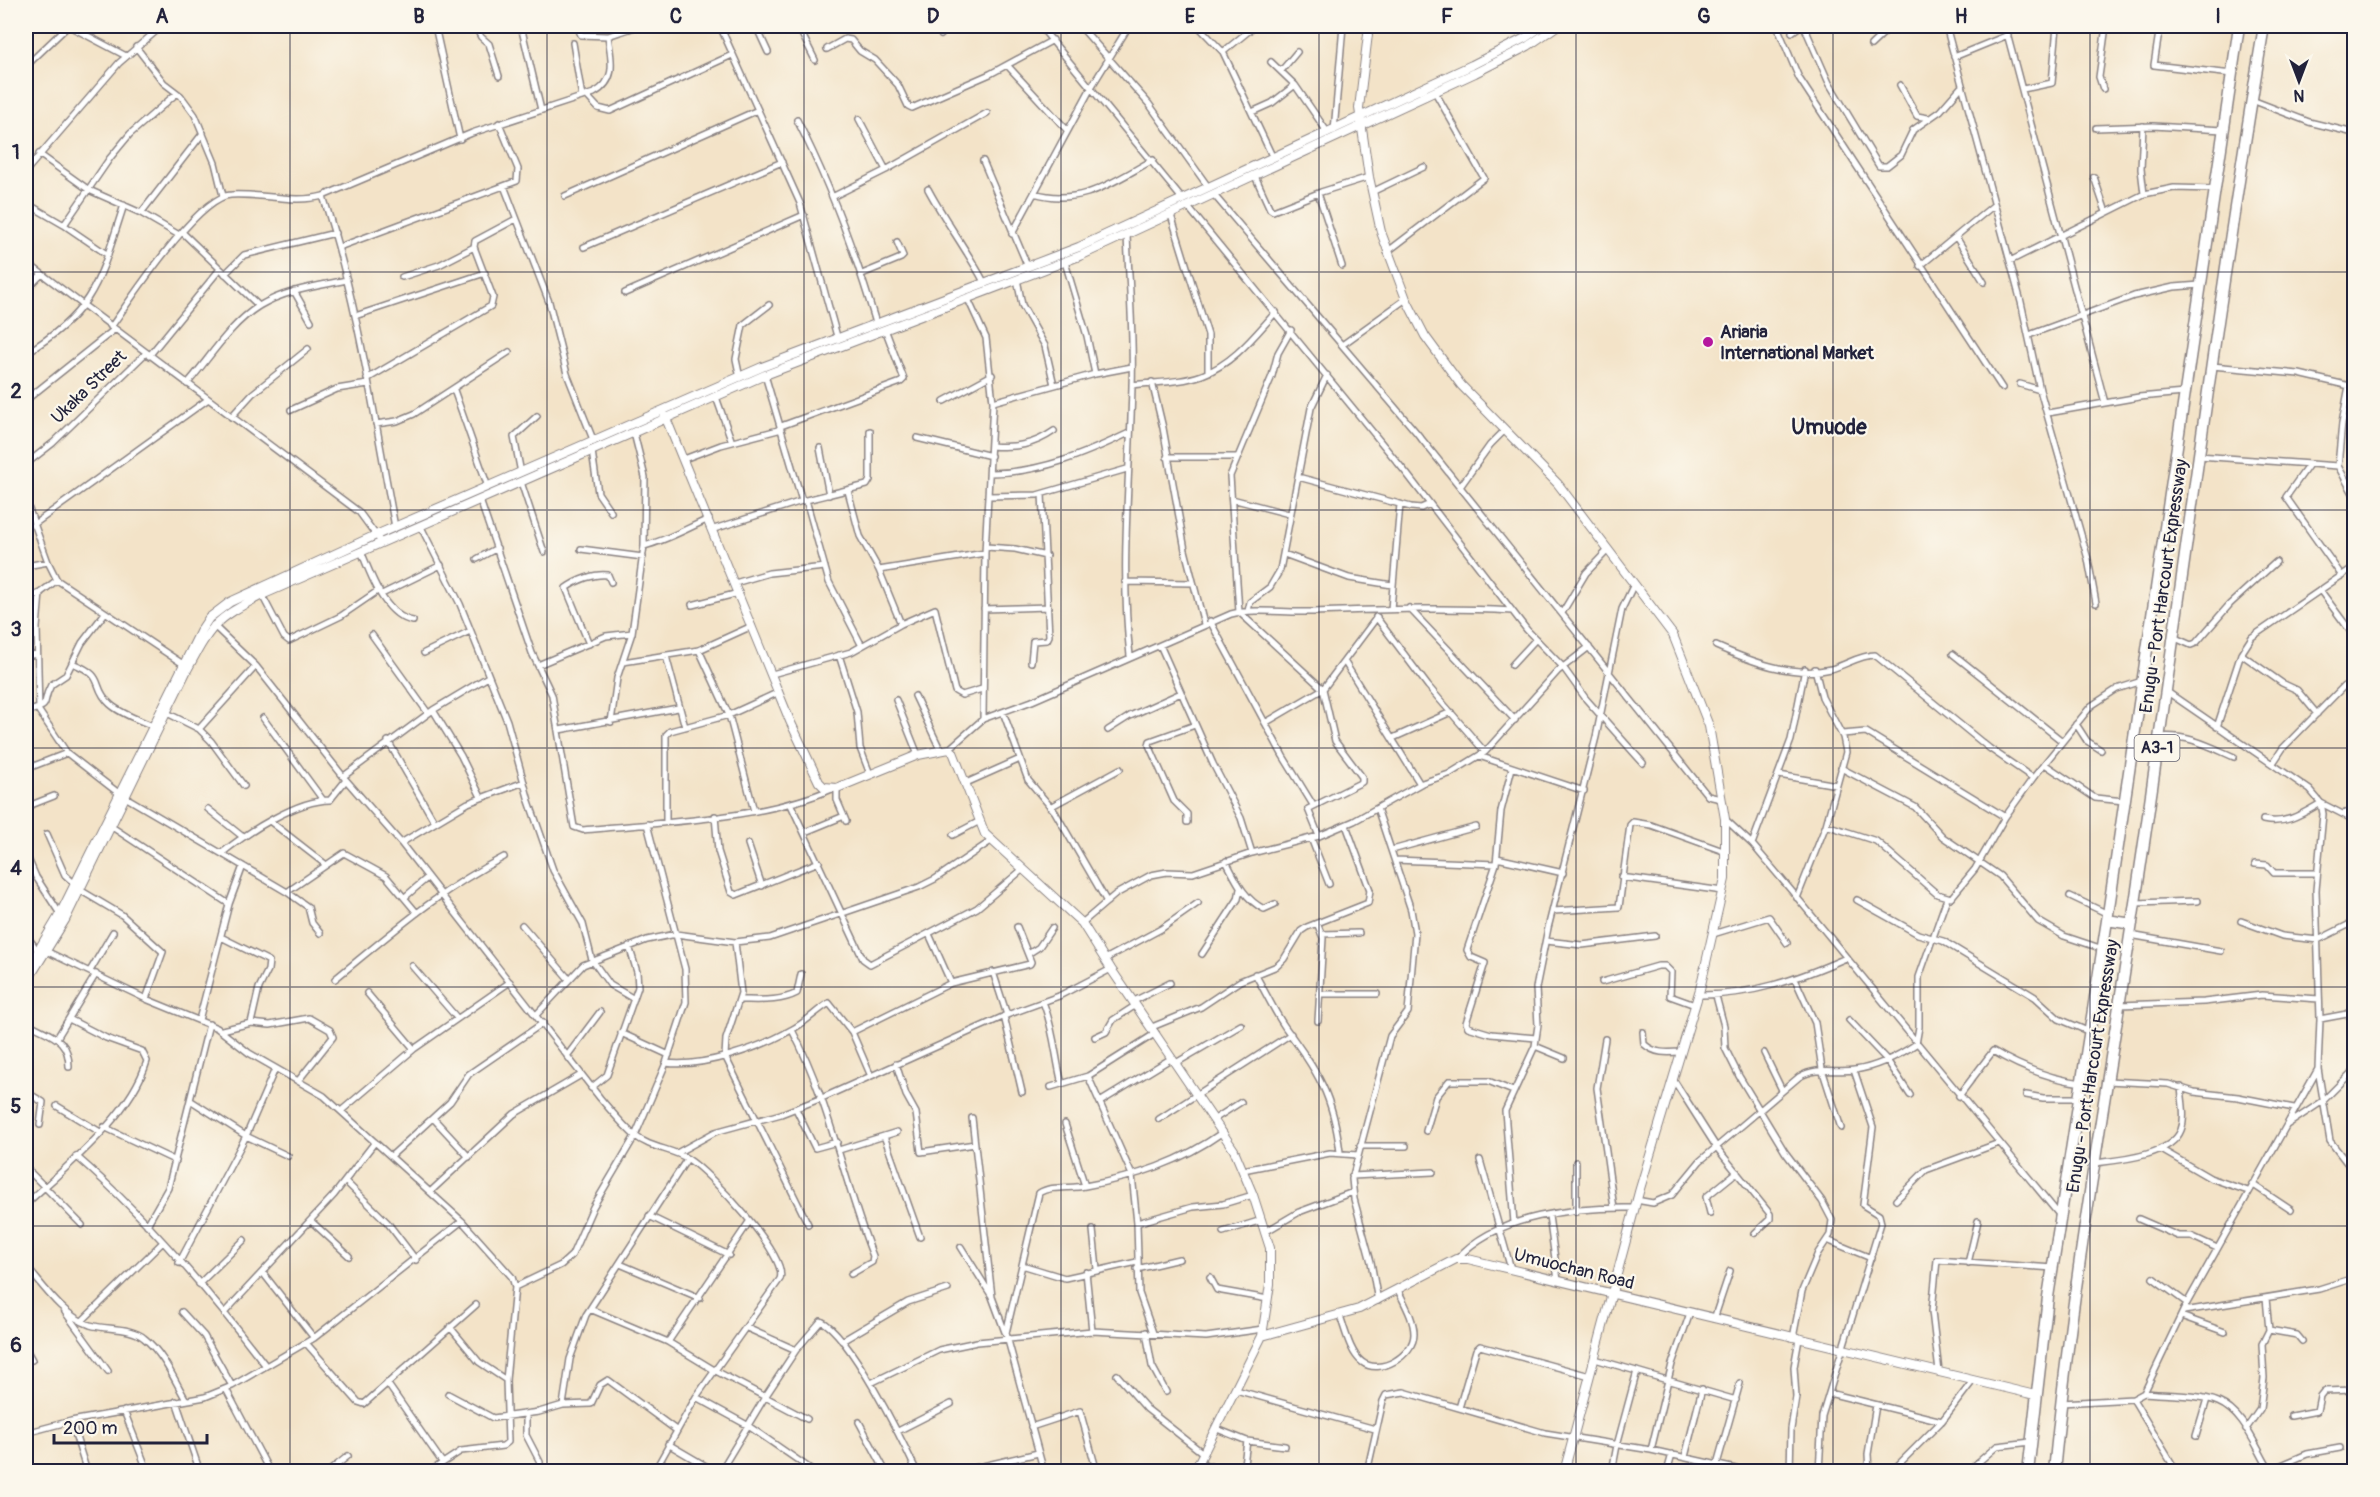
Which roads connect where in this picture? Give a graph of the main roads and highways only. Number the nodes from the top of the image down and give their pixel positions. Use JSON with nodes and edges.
{"nodes":[{"id":1,"x":1369,"y":26,"type":"edge"},
{"id":2,"x":1542,"y":26,"type":"edge"},
{"id":3,"x":1557,"y":26,"type":"edge"},
{"id":4,"x":2239,"y":26,"type":"edge"},
{"id":5,"x":2264,"y":26,"type":"edge"},
{"id":6,"x":1362,"y":122,"type":"junction"},
{"id":7,"x":1212,"y":191,"type":"junction"},
{"id":8,"x":1185,"y":204,"type":"junction"},
{"id":9,"x":839,"y":341,"type":"junction"},
{"id":10,"x":665,"y":415,"type":"junction"},
{"id":11,"x":521,"y":478,"type":"junction"},
{"id":12,"x":379,"y":538,"type":"junction"},
{"id":13,"x":124,"y":796,"type":"junction"},
{"id":14,"x":78,"y":887,"type":"junction"},
{"id":15,"x":2108,"y":917,"type":"junction"},
{"id":16,"x":2131,"y":929,"type":"junction"},
{"id":17,"x":42,"y":951,"type":"junction"},
{"id":18,"x":26,"y":971,"type":"edge"},
{"id":19,"x":26,"y":983,"type":"edge"},
{"id":20,"x":1612,"y":1293,"type":"junction"},
{"id":21,"x":1262,"y":1333,"type":"junction"},
{"id":22,"x":2035,"y":1395,"type":"junction"},
{"id":23,"x":1194,"y":1472,"type":"edge"},
{"id":24,"x":1564,"y":1472,"type":"edge"},
{"id":25,"x":2028,"y":1472,"type":"edge"},
{"id":26,"x":2054,"y":1472,"type":"edge"}],
"edges":[{"from":1,"to":6,"type":"main road"},
{"from":2,"to":6,"type":"main road"},
{"from":3,"to":6,"type":"main road"},
{"from":4,"to":15,"type":"highway","name":"Enugu - Port Harcourt Expressway","number":"A3-1"},
{"from":5,"to":16,"type":"highway","name":"Enugu - Port Harcourt Expressway","number":"A3-1"},
{"from":6,"to":7,"type":"main road"},
{"from":6,"to":7,"type":"main road"},
{"from":6,"to":20,"type":"main road"},
{"from":7,"to":8,"type":"main road"},
{"from":8,"to":9,"type":"main road"},
{"from":8,"to":9,"type":"main road"},
{"from":9,"to":10,"type":"main road"},
{"from":9,"to":10,"type":"main road"},
{"from":10,"to":11,"type":"main road"},
{"from":10,"to":11,"type":"main road"},
{"from":10,"to":21,"type":"main road"},
{"from":11,"to":12,"type":"main road"},
{"from":11,"to":12,"type":"main road"},
{"from":12,"to":13,"type":"main road"},
{"from":12,"to":13,"type":"main road"},
{"from":13,"to":14,"type":"main road"},
{"from":13,"to":14,"type":"main road"},
{"from":14,"to":17,"type":"main road"},
{"from":14,"to":17,"type":"main road"},
{"from":15,"to":16,"type":"highway"},
{"from":15,"to":22,"type":"highway","name":"Enugu - Port Harcourt Expressway","number":"A3-1"},
{"from":16,"to":26,"type":"highway","name":"Enugu - Port Harcourt Expressway","number":"A3-1"},
{"from":17,"to":18,"type":"main road"},
{"from":17,"to":19,"type":"main road"},
{"from":20,"to":21,"type":"main road","name":"Umuochan Road"},
{"from":20,"to":22,"type":"main road","name":"Umuochan Road"},
{"from":20,"to":24,"type":"main road"},
{"from":21,"to":23,"type":"main road"},
{"from":22,"to":25,"type":"highway","name":"Enugu - Port Harcourt Expressway","number":"A3-1"}]}
